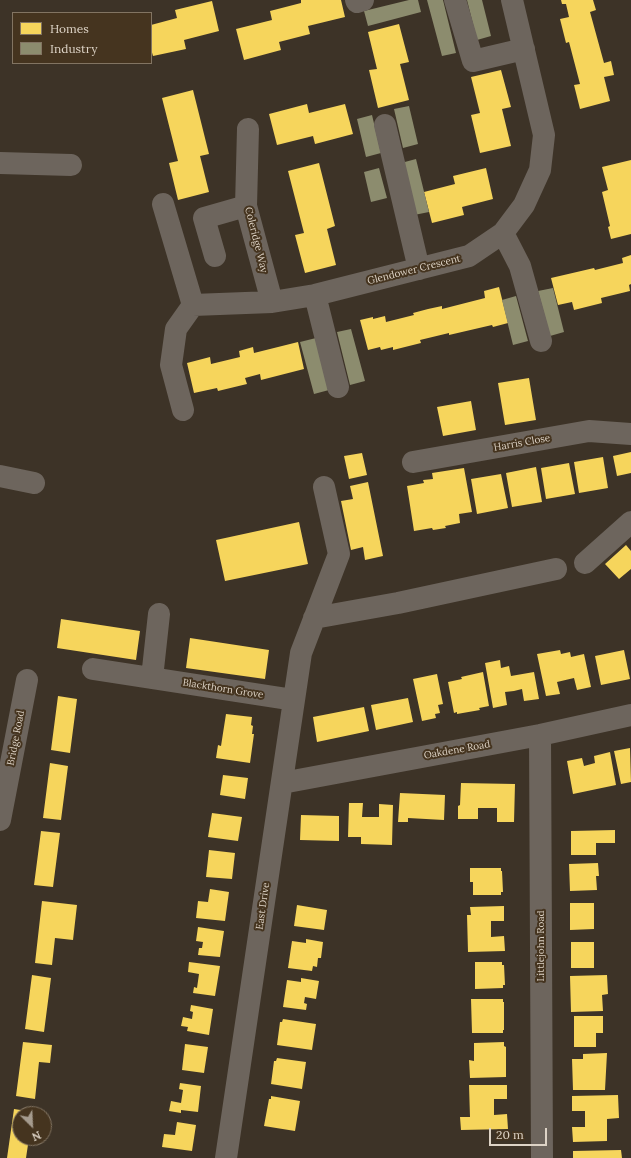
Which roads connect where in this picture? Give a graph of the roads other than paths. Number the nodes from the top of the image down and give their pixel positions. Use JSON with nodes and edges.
{"nodes":[{"id":1,"x":356,"y":0,"type":"edge"},
{"id":2,"x":363,"y":0,"type":"edge"},
{"id":3,"x":455,"y":0,"type":"edge"},
{"id":4,"x":512,"y":0,"type":"edge"},
{"id":5,"x":524,"y":49,"type":"junction"},
{"id":6,"x":385,"y":125,"type":"dead end"},
{"id":7,"x":248,"y":129,"type":"dead end"},
{"id":8,"x":0,"y":163,"type":"edge"},
{"id":9,"x":71,"y":165,"type":"dead end"},
{"id":10,"x":163,"y":204,"type":"dead end"},
{"id":11,"x":246,"y":206,"type":"junction"},
{"id":12,"x":503,"y":233,"type":"junction"},
{"id":13,"x":215,"y":256,"type":"dead end"},
{"id":14,"x":419,"y":269,"type":"junction"},
{"id":15,"x":314,"y":295,"type":"junction"},
{"id":16,"x":272,"y":302,"type":"junction"},
{"id":17,"x":193,"y":305,"type":"junction"},
{"id":18,"x":541,"y":341,"type":"dead end"},
{"id":19,"x":338,"y":387,"type":"dead end"},
{"id":20,"x":183,"y":410,"type":"dead end"},
{"id":21,"x":631,"y":434,"type":"edge"},
{"id":22,"x":413,"y":462,"type":"dead end"},
{"id":23,"x":0,"y":476,"type":"edge"},
{"id":24,"x":34,"y":483,"type":"dead end"},
{"id":25,"x":324,"y":487,"type":"dead end"},
{"id":26,"x":631,"y":522,"type":"edge"},
{"id":27,"x":585,"y":563,"type":"dead end"},
{"id":28,"x":556,"y":569,"type":"dead end"},
{"id":29,"x":159,"y":614,"type":"dead end"},
{"id":30,"x":314,"y":618,"type":"junction"},
{"id":31,"x":93,"y":669,"type":"dead end"},
{"id":32,"x":152,"y":678,"type":"junction"},
{"id":33,"x":27,"y":680,"type":"dead end"},
{"id":34,"x":294,"y":700,"type":"junction"},
{"id":35,"x":631,"y":715,"type":"edge"},
{"id":36,"x":540,"y":735,"type":"junction"},
{"id":37,"x":282,"y":782,"type":"junction"},
{"id":38,"x":0,"y":820,"type":"edge"},
{"id":39,"x":226,"y":1158,"type":"edge"},
{"id":40,"x":542,"y":1158,"type":"edge"}],
"edges":[{"from":1,"to":2,"type":"street"},
{"from":3,"to":5,"type":"street"},
{"from":4,"to":5,"type":"street","name":"Glendower Crescent"},
{"from":5,"to":12,"type":"street","name":"Glendower Crescent"},
{"from":6,"to":14,"type":"street"},
{"from":7,"to":11,"type":"street","name":"Coleridge Way"},
{"from":8,"to":9,"type":"street"},
{"from":10,"to":17,"type":"street"},
{"from":11,"to":13,"type":"street"},
{"from":11,"to":16,"type":"street","name":"Coleridge Way"},
{"from":12,"to":14,"type":"street","name":"Glendower Crescent"},
{"from":12,"to":18,"type":"street"},
{"from":14,"to":15,"type":"street","name":"Glendower Crescent"},
{"from":15,"to":16,"type":"street","name":"Glendower Crescent"},
{"from":15,"to":19,"type":"street"},
{"from":16,"to":17,"type":"street","name":"Glendower Crescent"},
{"from":17,"to":20,"type":"street"},
{"from":21,"to":22,"type":"street","name":"Harris Close"},
{"from":23,"to":24,"type":"street"},
{"from":25,"to":30,"type":"street","name":"East Drive"},
{"from":26,"to":27,"type":"street"},
{"from":28,"to":30,"type":"street"},
{"from":29,"to":32,"type":"street"},
{"from":30,"to":34,"type":"street","name":"East Drive"},
{"from":31,"to":32,"type":"street","name":"Blackthorn Grove"},
{"from":32,"to":34,"type":"street","name":"Blackthorn Grove"},
{"from":33,"to":38,"type":"street","name":"Bridge Road"},
{"from":34,"to":37,"type":"street","name":"East Drive"},
{"from":35,"to":36,"type":"street","name":"Oakdene Road"},
{"from":36,"to":37,"type":"street","name":"Oakdene Road"},
{"from":36,"to":40,"type":"street","name":"Littlejohn Road"},
{"from":37,"to":39,"type":"street","name":"East Drive"}]}
